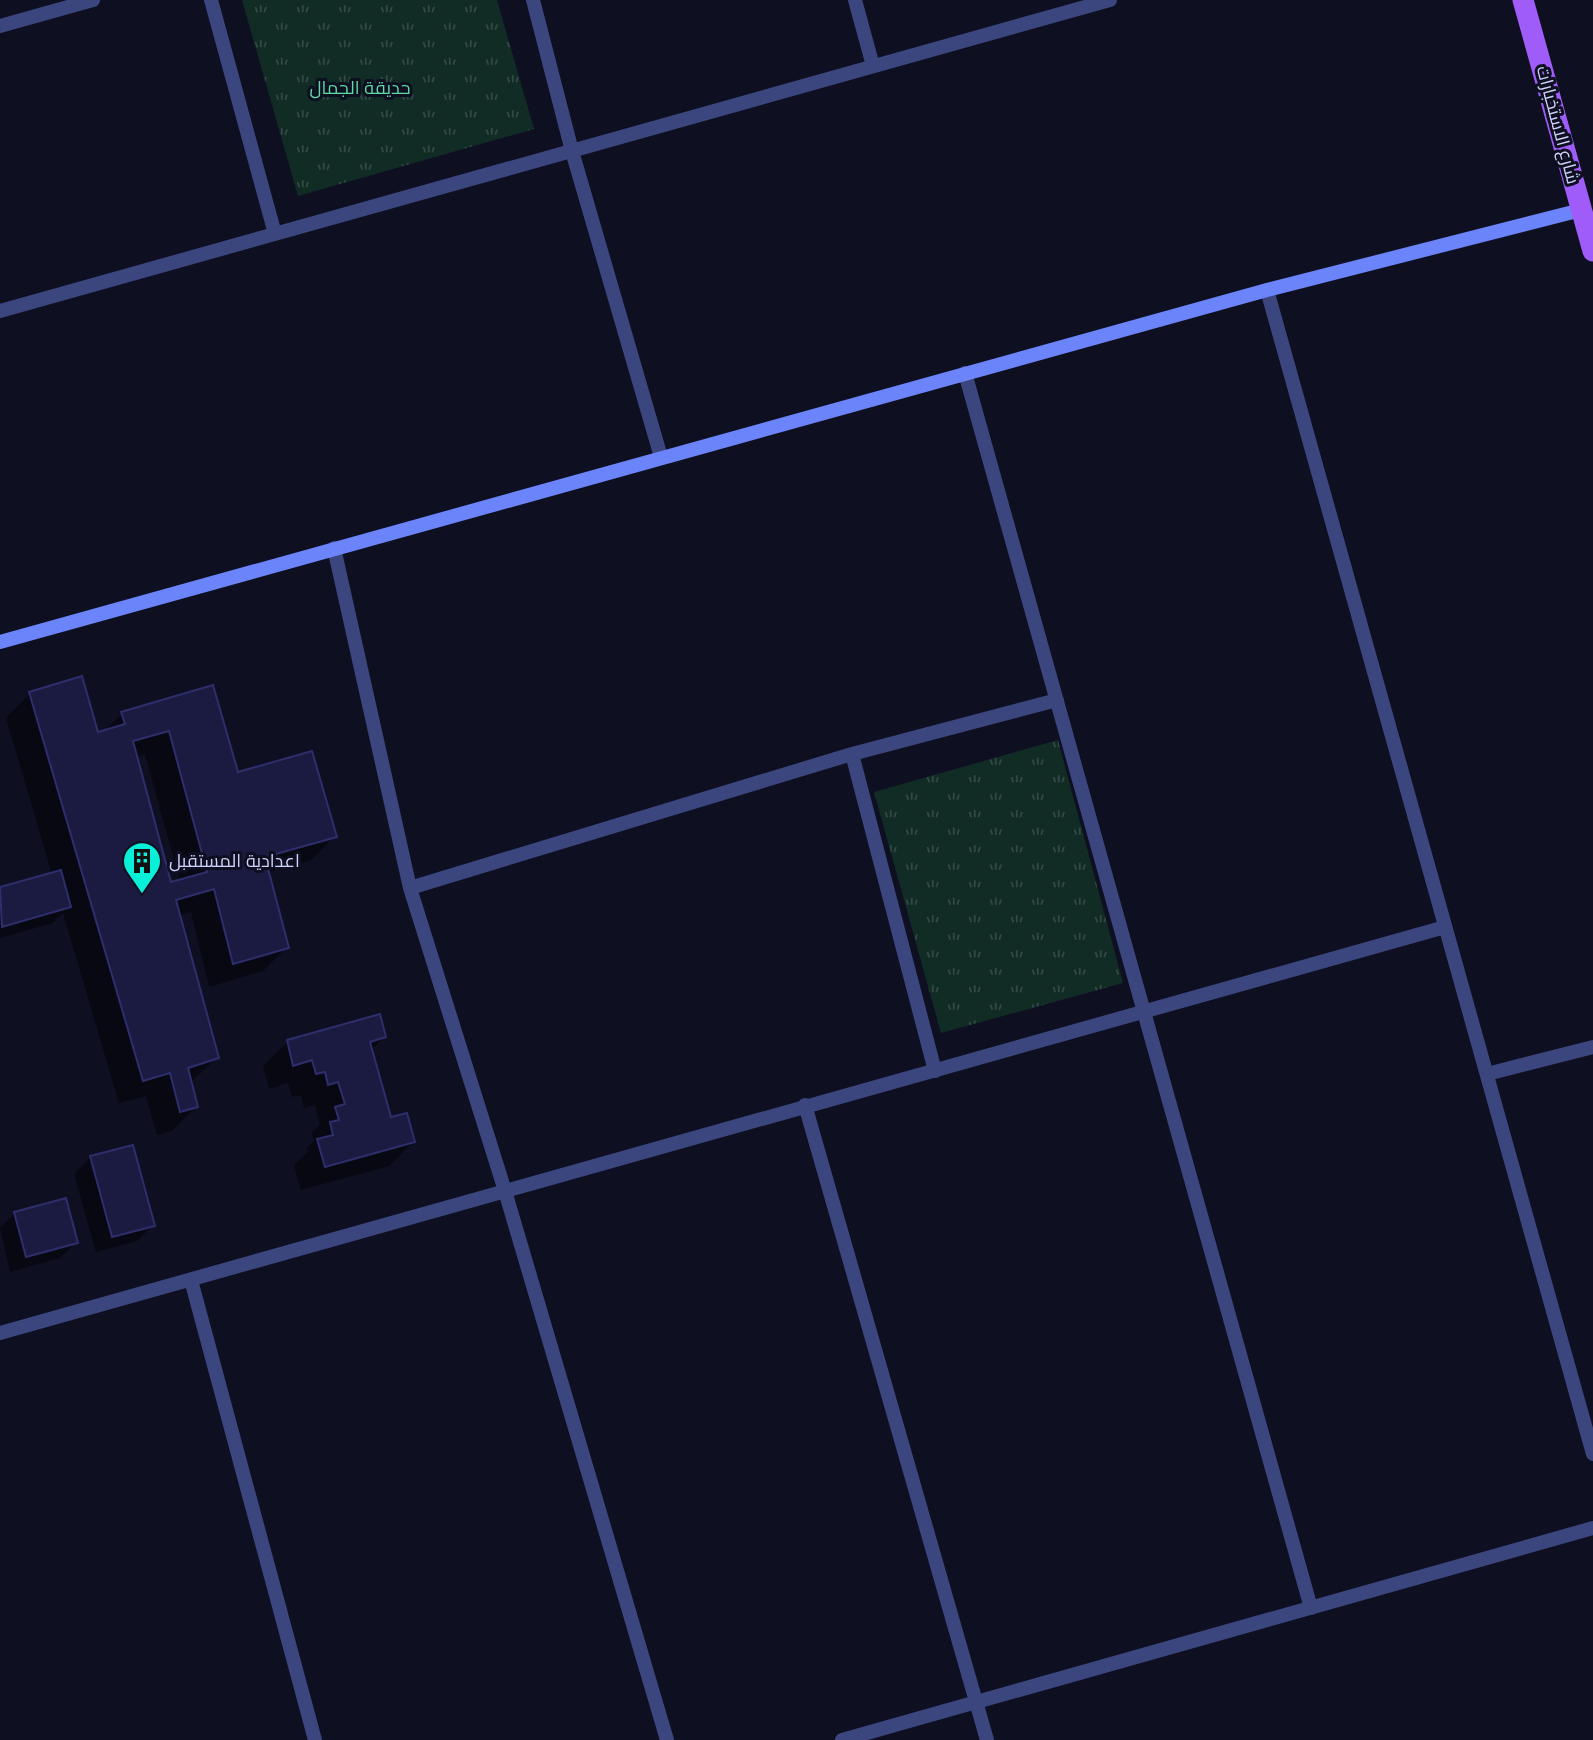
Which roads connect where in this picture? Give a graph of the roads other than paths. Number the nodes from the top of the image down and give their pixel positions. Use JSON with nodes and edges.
{"nodes":[{"id":1,"x":93,"y":0,"type":"edge"},
{"id":2,"x":211,"y":0,"type":"edge"},
{"id":3,"x":533,"y":0,"type":"edge"},
{"id":4,"x":855,"y":0,"type":"edge"},
{"id":5,"x":1110,"y":0,"type":"edge"},
{"id":6,"x":1523,"y":0,"type":"edge"},
{"id":7,"x":0,"y":26,"type":"edge"},
{"id":8,"x":873,"y":66,"type":"junction"},
{"id":9,"x":572,"y":151,"type":"junction"},
{"id":10,"x":1581,"y":210,"type":"junction"},
{"id":11,"x":275,"y":234,"type":"junction"},
{"id":12,"x":1593,"y":251,"type":"edge"},
{"id":13,"x":1267,"y":290,"type":"junction"},
{"id":14,"x":0,"y":311,"type":"edge"},
{"id":15,"x":965,"y":373,"type":"junction"},
{"id":16,"x":661,"y":457,"type":"junction"},
{"id":17,"x":334,"y":548,"type":"junction"},
{"id":18,"x":0,"y":642,"type":"edge"},
{"id":19,"x":1057,"y":700,"type":"junction"},
{"id":20,"x":852,"y":754,"type":"junction"},
{"id":21,"x":410,"y":888,"type":"junction"},
{"id":22,"x":1445,"y":927,"type":"junction"},
{"id":23,"x":1144,"y":1012,"type":"junction"},
{"id":24,"x":1593,"y":1047,"type":"edge"},
{"id":25,"x":935,"y":1071,"type":"junction"},
{"id":26,"x":1487,"y":1074,"type":"junction"},
{"id":27,"x":804,"y":1105,"type":"junction"},
{"id":28,"x":505,"y":1191,"type":"junction"},
{"id":29,"x":191,"y":1280,"type":"junction"},
{"id":30,"x":0,"y":1333,"type":"edge"},
{"id":31,"x":1593,"y":1454,"type":"edge"},
{"id":32,"x":1593,"y":1528,"type":"edge"},
{"id":33,"x":1311,"y":1608,"type":"junction"},
{"id":34,"x":976,"y":1702,"type":"junction"},
{"id":35,"x":315,"y":1740,"type":"edge"},
{"id":36,"x":667,"y":1740,"type":"edge"},
{"id":37,"x":842,"y":1740,"type":"edge"},
{"id":38,"x":987,"y":1740,"type":"edge"}],
"edges":[{"from":1,"to":7,"type":"street"},
{"from":2,"to":11,"type":"street"},
{"from":3,"to":9,"type":"street"},
{"from":4,"to":8,"type":"street"},
{"from":5,"to":8,"type":"street"},
{"from":6,"to":10,"type":"main road","name":"شارع الاستخبارات"},
{"from":8,"to":9,"type":"street"},
{"from":9,"to":11,"type":"street"},
{"from":9,"to":16,"type":"street"},
{"from":10,"to":12,"type":"main road","name":"شارع الاستخبارات"},
{"from":10,"to":13,"type":"street"},
{"from":11,"to":14,"type":"street"},
{"from":13,"to":15,"type":"street"},
{"from":13,"to":22,"type":"street"},
{"from":15,"to":16,"type":"street"},
{"from":15,"to":19,"type":"street"},
{"from":16,"to":17,"type":"street"},
{"from":17,"to":18,"type":"street"},
{"from":17,"to":21,"type":"street"},
{"from":19,"to":20,"type":"street"},
{"from":19,"to":23,"type":"street"},
{"from":20,"to":21,"type":"street"},
{"from":20,"to":25,"type":"street"},
{"from":21,"to":28,"type":"street"},
{"from":22,"to":23,"type":"street"},
{"from":22,"to":26,"type":"street"},
{"from":23,"to":25,"type":"street"},
{"from":23,"to":33,"type":"street"},
{"from":24,"to":26,"type":"street"},
{"from":25,"to":27,"type":"street"},
{"from":26,"to":31,"type":"street"},
{"from":27,"to":28,"type":"street"},
{"from":27,"to":34,"type":"street"},
{"from":28,"to":29,"type":"street"},
{"from":28,"to":36,"type":"street"},
{"from":29,"to":30,"type":"street"},
{"from":29,"to":35,"type":"street"},
{"from":32,"to":33,"type":"street"},
{"from":33,"to":34,"type":"street"},
{"from":34,"to":37,"type":"street"},
{"from":34,"to":38,"type":"street"}]}
